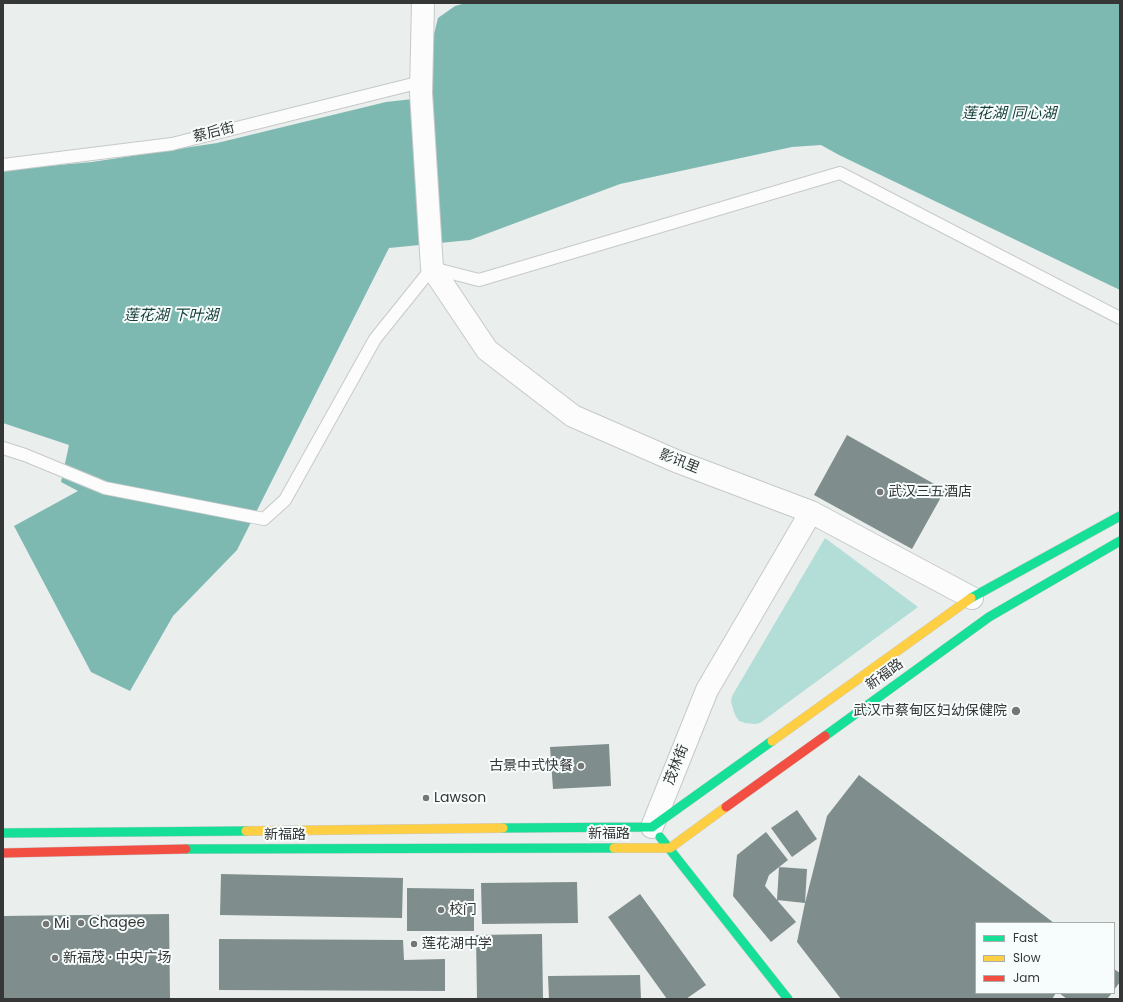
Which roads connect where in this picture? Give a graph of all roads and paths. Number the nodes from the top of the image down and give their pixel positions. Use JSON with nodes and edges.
{"nodes":[{"id":1,"x":424,"y":3,"type":"edge"},
{"id":2,"x":421,"y":87,"type":"junction"},
{"id":3,"x":3,"y":165,"type":"edge"},
{"id":4,"x":432,"y":268,"type":"junction"},
{"id":5,"x":1120,"y":318,"type":"edge"},
{"id":6,"x":3,"y":448,"type":"edge"},
{"id":7,"x":811,"y":512,"type":"junction"},
{"id":8,"x":1120,"y":516,"type":"edge"},
{"id":9,"x":1120,"y":541,"type":"edge"},
{"id":10,"x":972,"y":598,"type":"junction"},
{"id":11,"x":652,"y":827,"type":"junction"},
{"id":12,"x":3,"y":833,"type":"edge"},
{"id":13,"x":670,"y":848,"type":"junction"},
{"id":14,"x":3,"y":853,"type":"edge"},
{"id":15,"x":788,"y":999,"type":"edge"}],
"edges":[{"from":1,"to":2,"type":"street"},
{"from":2,"to":3,"type":"lane","name":"蔡后街"},
{"from":2,"to":4,"type":"street"},
{"from":4,"to":5,"type":"lane"},
{"from":4,"to":6,"type":"lane"},
{"from":4,"to":7,"type":"street","name":"影讯里"},
{"from":7,"to":10,"type":"street","name":"影讯里"},
{"from":7,"to":11,"type":"street","name":"茂林街"},
{"from":8,"to":10,"type":"street","name":"新福路"},
{"from":9,"to":13,"type":"street","name":"新福路"},
{"from":10,"to":11,"type":"street","name":"新福路"},
{"from":11,"to":12,"type":"street","name":"新福路"},
{"from":11,"to":13,"type":"street"},
{"from":13,"to":14,"type":"street","name":"新福路"},
{"from":13,"to":15,"type":"street"}]}
